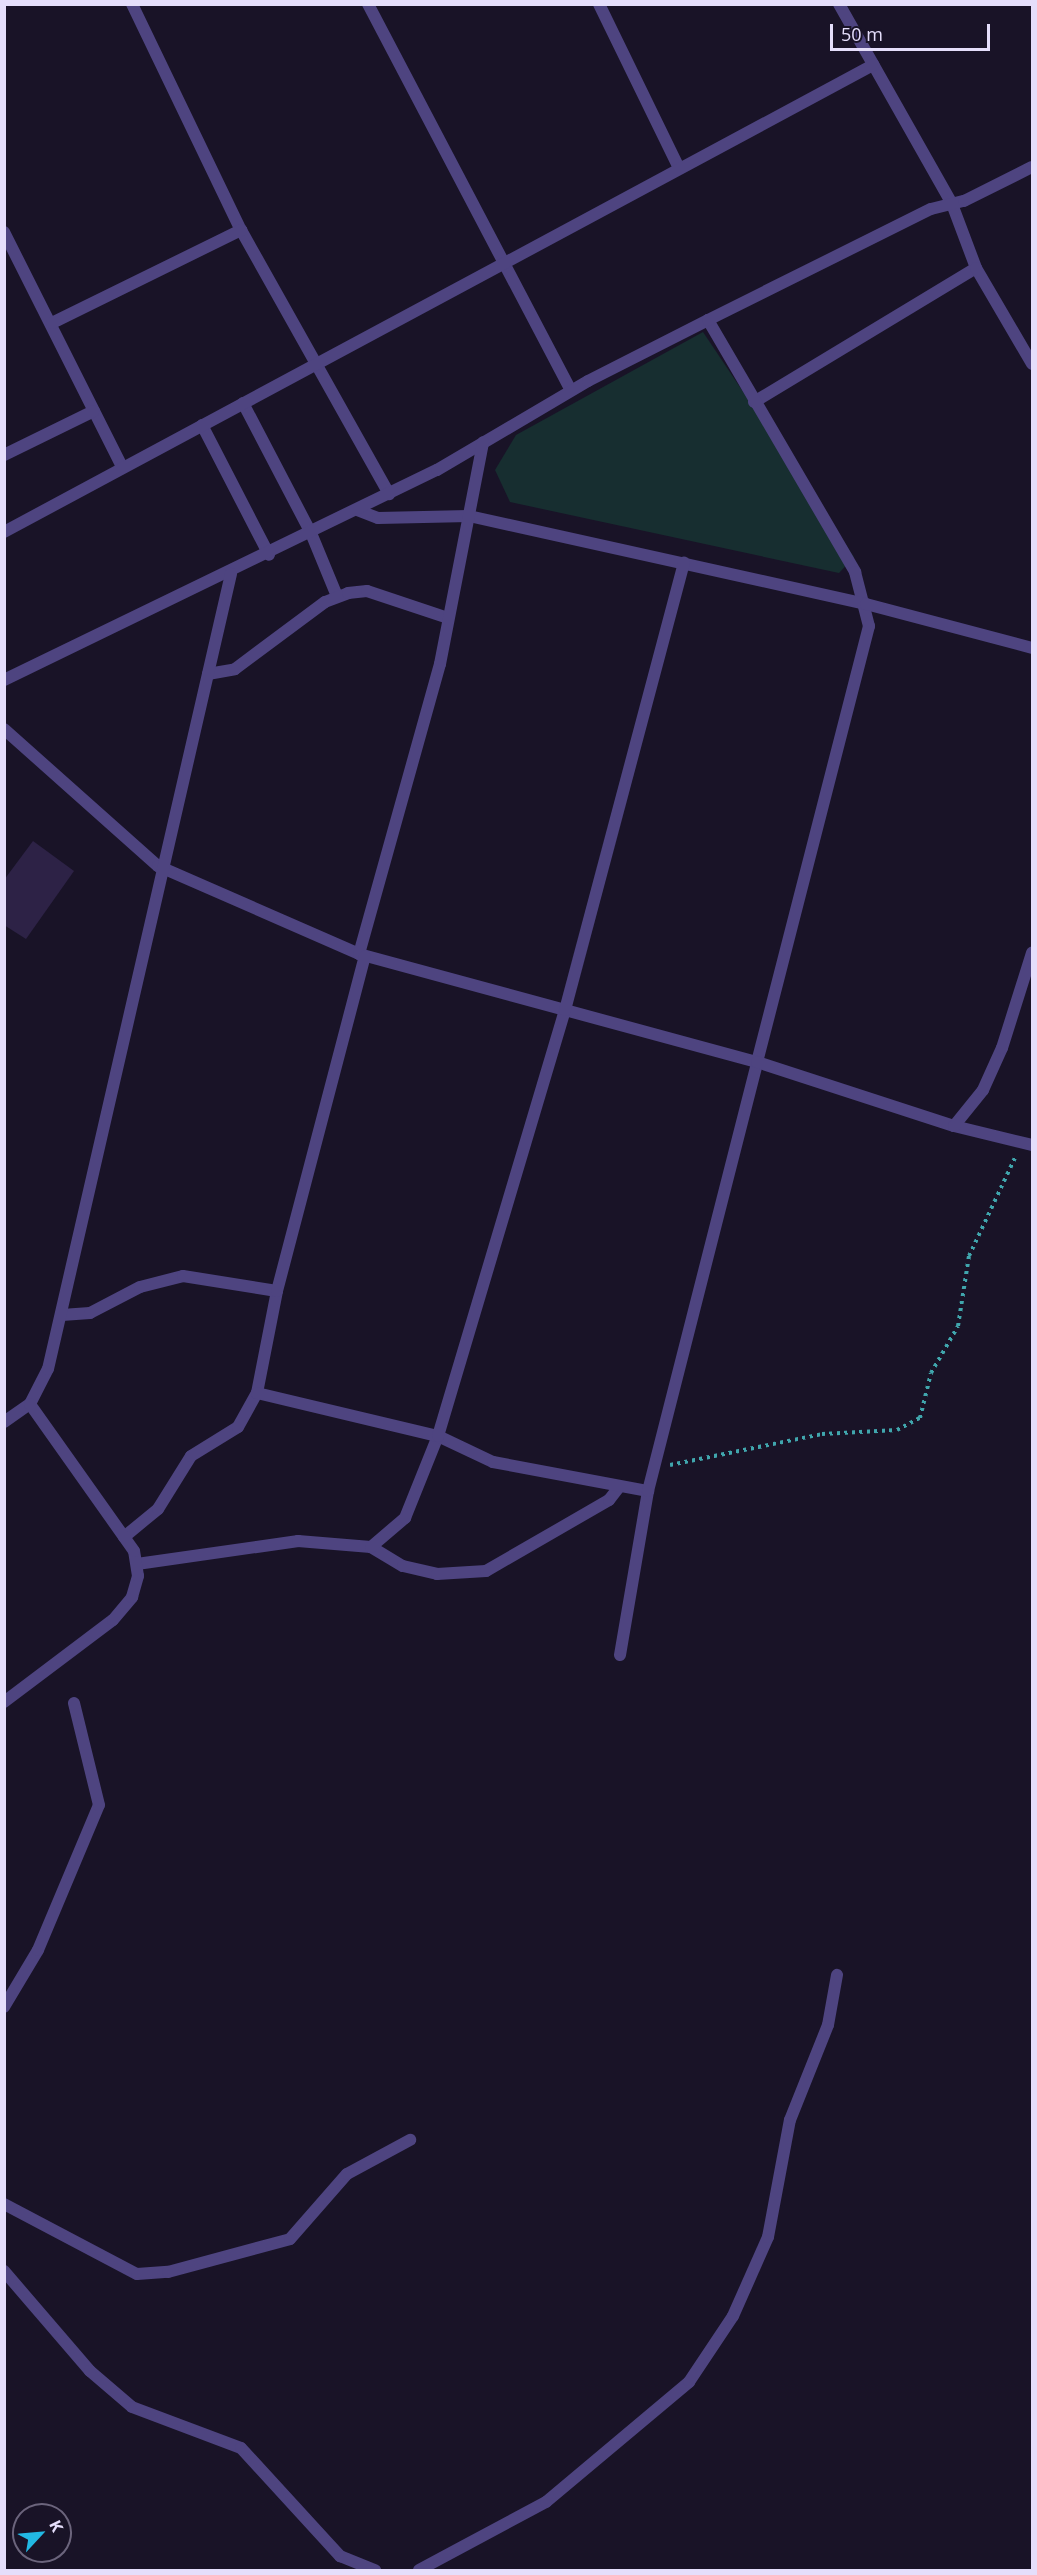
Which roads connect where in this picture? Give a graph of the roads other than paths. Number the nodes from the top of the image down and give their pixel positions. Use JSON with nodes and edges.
{"nodes":[{"id":1,"x":132,"y":4,"type":"edge"},
{"id":2,"x":368,"y":4,"type":"edge"},
{"id":3,"x":599,"y":4,"type":"edge"},
{"id":4,"x":838,"y":4,"type":"edge"},
{"id":5,"x":873,"y":65,"type":"junction"},
{"id":6,"x":1032,"y":167,"type":"edge"},
{"id":7,"x":679,"y":168,"type":"junction"},
{"id":8,"x":952,"y":204,"type":"junction"},
{"id":9,"x":241,"y":230,"type":"junction"},
{"id":10,"x":4,"y":232,"type":"edge"},
{"id":11,"x":501,"y":265,"type":"junction"},
{"id":12,"x":976,"y":268,"type":"junction"},
{"id":13,"x":708,"y":320,"type":"junction"},
{"id":14,"x":52,"y":323,"type":"junction"},
{"id":15,"x":1032,"y":364,"type":"edge"},
{"id":16,"x":314,"y":366,"type":"junction"},
{"id":17,"x":572,"y":390,"type":"junction"},
{"id":18,"x":754,"y":402,"type":"junction"},
{"id":19,"x":243,"y":403,"type":"junction"},
{"id":20,"x":94,"y":411,"type":"junction"},
{"id":21,"x":202,"y":425,"type":"junction"},
{"id":22,"x":483,"y":442,"type":"junction"},
{"id":23,"x":4,"y":455,"type":"edge"},
{"id":24,"x":122,"y":467,"type":"junction"},
{"id":25,"x":389,"y":494,"type":"junction"},
{"id":26,"x":357,"y":510,"type":"junction"},
{"id":27,"x":469,"y":516,"type":"junction"},
{"id":28,"x":4,"y":532,"type":"edge"},
{"id":29,"x":311,"y":533,"type":"junction"},
{"id":30,"x":269,"y":555,"type":"junction"},
{"id":31,"x":684,"y":563,"type":"junction"},
{"id":32,"x":231,"y":574,"type":"junction"},
{"id":33,"x":337,"y":596,"type":"junction"},
{"id":34,"x":866,"y":604,"type":"junction"},
{"id":35,"x":448,"y":618,"type":"junction"},
{"id":36,"x":1032,"y":648,"type":"edge"},
{"id":37,"x":208,"y":674,"type":"junction"},
{"id":38,"x":4,"y":680,"type":"edge"},
{"id":39,"x":4,"y":729,"type":"edge"},
{"id":40,"x":163,"y":869,"type":"junction"},
{"id":41,"x":1032,"y":953,"type":"edge"},
{"id":42,"x":362,"y":955,"type":"junction"},
{"id":43,"x":565,"y":1010,"type":"junction"},
{"id":44,"x":756,"y":1062,"type":"junction"},
{"id":45,"x":954,"y":1126,"type":"junction"},
{"id":46,"x":1027,"y":1145,"type":"edge"},
{"id":47,"x":277,"y":1291,"type":"junction"},
{"id":48,"x":62,"y":1315,"type":"junction"},
{"id":49,"x":257,"y":1393,"type":"junction"},
{"id":50,"x":30,"y":1404,"type":"junction"},
{"id":51,"x":4,"y":1405,"type":"edge"},
{"id":52,"x":9,"y":1419,"type":"edge"},
{"id":53,"x":438,"y":1436,"type":"junction"},
{"id":54,"x":619,"y":1487,"type":"junction"},
{"id":55,"x":648,"y":1491,"type":"junction"},
{"id":56,"x":124,"y":1537,"type":"junction"},
{"id":57,"x":370,"y":1546,"type":"junction"},
{"id":58,"x":137,"y":1564,"type":"junction"},
{"id":59,"x":620,"y":1655,"type":"dead end"},
{"id":60,"x":4,"y":1702,"type":"edge"},
{"id":61,"x":74,"y":1703,"type":"dead end"},
{"id":62,"x":837,"y":1975,"type":"dead end"},
{"id":63,"x":4,"y":2007,"type":"edge"},
{"id":64,"x":410,"y":2140,"type":"dead end"},
{"id":65,"x":4,"y":2204,"type":"edge"},
{"id":66,"x":4,"y":2271,"type":"edge"},
{"id":67,"x":375,"y":2571,"type":"edge"},
{"id":68,"x":419,"y":2571,"type":"edge"}],
"edges":[{"from":1,"to":9,"type":"street"},
{"from":2,"to":11,"type":"street"},
{"from":3,"to":7,"type":"street"},
{"from":4,"to":5,"type":"street"},
{"from":5,"to":7,"type":"street"},
{"from":5,"to":8,"type":"street"},
{"from":6,"to":8,"type":"street"},
{"from":7,"to":11,"type":"street"},
{"from":8,"to":12,"type":"street"},
{"from":8,"to":13,"type":"street"},
{"from":9,"to":14,"type":"street"},
{"from":9,"to":16,"type":"street"},
{"from":10,"to":14,"type":"street"},
{"from":11,"to":16,"type":"street"},
{"from":11,"to":17,"type":"street"},
{"from":12,"to":15,"type":"street"},
{"from":12,"to":18,"type":"street"},
{"from":13,"to":17,"type":"street"},
{"from":13,"to":18,"type":"street"},
{"from":14,"to":20,"type":"street"},
{"from":16,"to":19,"type":"street"},
{"from":16,"to":25,"type":"street"},
{"from":17,"to":22,"type":"street"},
{"from":18,"to":34,"type":"street"},
{"from":19,"to":21,"type":"street"},
{"from":19,"to":29,"type":"street"},
{"from":20,"to":23,"type":"street"},
{"from":20,"to":24,"type":"street"},
{"from":21,"to":24,"type":"street"},
{"from":21,"to":30,"type":"street"},
{"from":22,"to":25,"type":"street"},
{"from":22,"to":27,"type":"street"},
{"from":24,"to":28,"type":"street"},
{"from":25,"to":26,"type":"street"},
{"from":26,"to":27,"type":"street"},
{"from":26,"to":29,"type":"street"},
{"from":27,"to":31,"type":"street"},
{"from":27,"to":35,"type":"street"},
{"from":29,"to":30,"type":"street"},
{"from":29,"to":33,"type":"street"},
{"from":30,"to":32,"type":"street"},
{"from":31,"to":34,"type":"street"},
{"from":31,"to":43,"type":"street"},
{"from":32,"to":37,"type":"street"},
{"from":32,"to":38,"type":"street"},
{"from":33,"to":35,"type":"street"},
{"from":33,"to":37,"type":"street"},
{"from":34,"to":36,"type":"street"},
{"from":34,"to":44,"type":"street"},
{"from":35,"to":42,"type":"street"},
{"from":37,"to":40,"type":"street"},
{"from":39,"to":40,"type":"street"},
{"from":40,"to":42,"type":"street"},
{"from":40,"to":48,"type":"street"},
{"from":41,"to":45,"type":"street"},
{"from":42,"to":43,"type":"street"},
{"from":42,"to":47,"type":"street"},
{"from":43,"to":44,"type":"street"},
{"from":43,"to":53,"type":"street"},
{"from":44,"to":45,"type":"street"},
{"from":44,"to":55,"type":"street"},
{"from":45,"to":46,"type":"street"},
{"from":47,"to":48,"type":"street"},
{"from":47,"to":49,"type":"street"},
{"from":48,"to":50,"type":"street"},
{"from":49,"to":53,"type":"street"},
{"from":49,"to":56,"type":"street"},
{"from":50,"to":52,"type":"street"},
{"from":50,"to":56,"type":"street"},
{"from":51,"to":52,"type":"street"},
{"from":53,"to":54,"type":"street"},
{"from":53,"to":57,"type":"street"},
{"from":54,"to":55,"type":"street"},
{"from":54,"to":57,"type":"street"},
{"from":55,"to":59,"type":"street"},
{"from":56,"to":58,"type":"street"},
{"from":57,"to":58,"type":"street"},
{"from":58,"to":60,"type":"street"},
{"from":61,"to":63,"type":"street"},
{"from":62,"to":68,"type":"street"},
{"from":64,"to":65,"type":"street"},
{"from":66,"to":67,"type":"street"}]}
